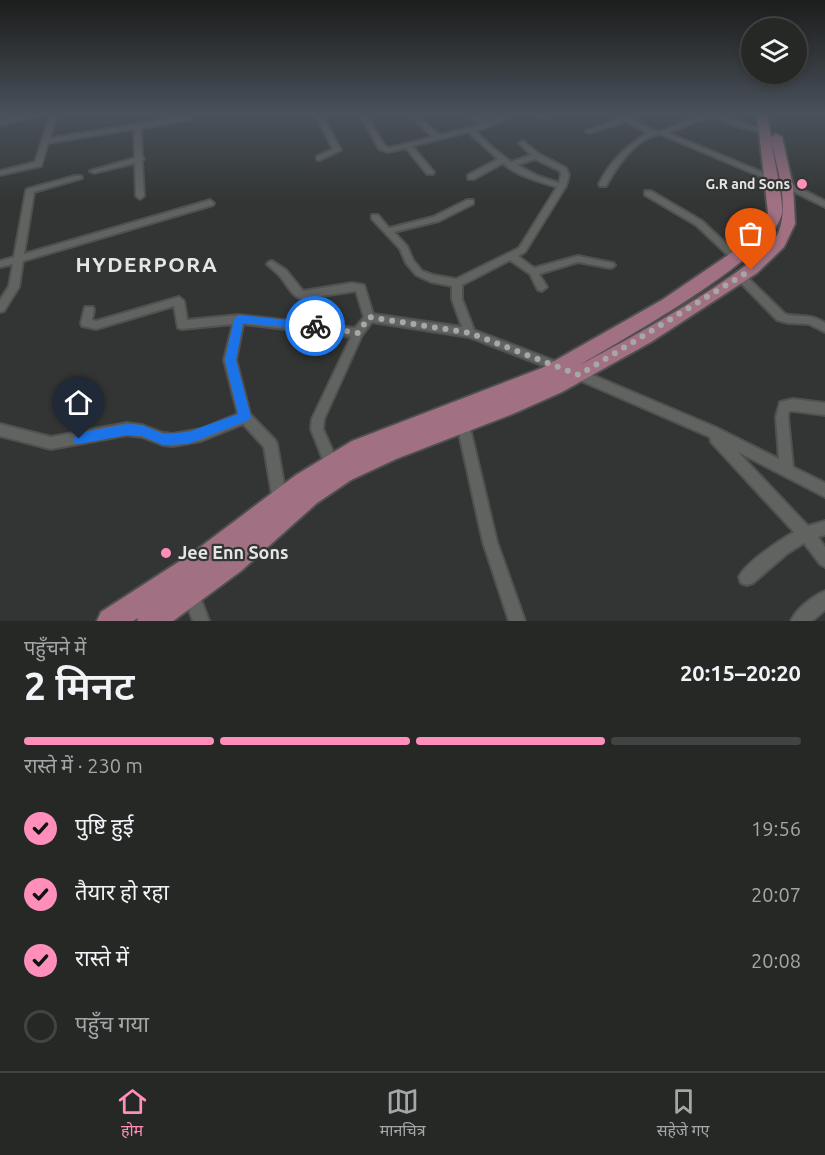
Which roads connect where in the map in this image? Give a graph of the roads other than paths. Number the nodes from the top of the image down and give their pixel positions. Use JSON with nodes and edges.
{"nodes":[{"id":1,"x":46,"y":143,"type":"edge"},
{"id":2,"x":139,"y":143,"type":"edge"},
{"id":3,"x":333,"y":143,"type":"edge"},
{"id":4,"x":379,"y":143,"type":"edge"},
{"id":5,"x":415,"y":143,"type":"edge"},
{"id":6,"x":484,"y":143,"type":"edge"},
{"id":7,"x":523,"y":143,"type":"dead end"},
{"id":8,"x":638,"y":143,"type":"edge"},
{"id":9,"x":686,"y":143,"type":"edge"},
{"id":10,"x":771,"y":143,"type":"edge"},
{"id":11,"x":407,"y":145,"type":"junction"},
{"id":12,"x":536,"y":156,"type":"junction"},
{"id":13,"x":320,"y":158,"type":"dead end"},
{"id":14,"x":140,"y":159,"type":"junction"},
{"id":15,"x":506,"y":163,"type":"junction"},
{"id":16,"x":94,"y":171,"type":"dead end"},
{"id":17,"x":430,"y":172,"type":"dead end"},
{"id":18,"x":0,"y":173,"type":"edge"},
{"id":19,"x":471,"y":177,"type":"dead end"},
{"id":20,"x":78,"y":178,"type":"dead end"},
{"id":21,"x":778,"y":181,"type":"junction"},
{"id":22,"x":603,"y":184,"type":"dead end"},
{"id":23,"x":562,"y":186,"type":"junction"},
{"id":24,"x":648,"y":193,"type":"dead end"},
{"id":25,"x":140,"y":196,"type":"dead end"},
{"id":26,"x":470,"y":202,"type":"dead end"},
{"id":27,"x":210,"y":203,"type":"dead end"},
{"id":28,"x":825,"y":204,"type":"edge"},
{"id":29,"x":375,"y":217,"type":"dead end"},
{"id":30,"x":387,"y":231,"type":"junction"},
{"id":31,"x":512,"y":257,"type":"junction"},
{"id":32,"x":735,"y":257,"type":"junction"},
{"id":33,"x":19,"y":258,"type":"junction"},
{"id":34,"x":0,"y":264,"type":"edge"},
{"id":35,"x":272,"y":264,"type":"dead end"},
{"id":36,"x":610,"y":265,"type":"dead end"},
{"id":37,"x":533,"y":272,"type":"junction"},
{"id":38,"x":741,"y":277,"type":"junction"},
{"id":39,"x":457,"y":283,"type":"junction"},
{"id":40,"x":542,"y":287,"type":"dead end"},
{"id":41,"x":0,"y":308,"type":"edge"},
{"id":42,"x":89,"y":310,"type":"dead end"},
{"id":43,"x":369,"y":317,"type":"junction"},
{"id":44,"x":239,"y":319,"type":"junction"},
{"id":45,"x":825,"y":328,"type":"edge"},
{"id":46,"x":358,"y":333,"type":"junction"},
{"id":47,"x":470,"y":333,"type":"junction"},
{"id":48,"x":560,"y":368,"type":"junction"},
{"id":49,"x":579,"y":375,"type":"junction"},
{"id":50,"x":825,"y":409,"type":"edge"},
{"id":51,"x":245,"y":417,"type":"junction"},
{"id":52,"x":463,"y":424,"type":"junction"},
{"id":53,"x":0,"y":430,"type":"edge"},
{"id":54,"x":710,"y":431,"type":"junction"},
{"id":55,"x":332,"y":465,"type":"junction"},
{"id":56,"x":787,"y":471,"type":"junction"},
{"id":57,"x":825,"y":490,"type":"edge"},
{"id":58,"x":280,"y":502,"type":"junction"},
{"id":59,"x":825,"y":528,"type":"edge"},
{"id":60,"x":806,"y":533,"type":"junction"},
{"id":61,"x":825,"y":559,"type":"edge"},
{"id":62,"x":747,"y":577,"type":"dead end"},
{"id":63,"x":191,"y":595,"type":"junction"},
{"id":64,"x":825,"y":599,"type":"edge"},
{"id":65,"x":110,"y":621,"type":"edge"},
{"id":66,"x":150,"y":621,"type":"edge"},
{"id":67,"x":201,"y":621,"type":"edge"},
{"id":68,"x":517,"y":621,"type":"edge"},
{"id":69,"x":799,"y":621,"type":"edge"}],
"edges":[{"from":1,"to":18,"type":"street"},
{"from":2,"to":14,"type":"street"},
{"from":3,"to":13,"type":"street"},
{"from":4,"to":11,"type":"street"},
{"from":5,"to":11,"type":"street"},
{"from":6,"to":15,"type":"street"},
{"from":7,"to":12,"type":"street"},
{"from":8,"to":22,"type":"street"},
{"from":9,"to":21,"type":"street"},
{"from":10,"to":21,"type":"main road"},
{"from":11,"to":17,"type":"street"},
{"from":12,"to":15,"type":"street"},
{"from":12,"to":23,"type":"street"},
{"from":14,"to":16,"type":"street"},
{"from":14,"to":25,"type":"street"},
{"from":15,"to":19,"type":"street"},
{"from":15,"to":23,"type":"street"},
{"from":20,"to":33,"type":"street"},
{"from":21,"to":28,"type":"street"},
{"from":21,"to":32,"type":"main road"},
{"from":21,"to":38,"type":"main road"},
{"from":23,"to":31,"type":"street"},
{"from":24,"to":32,"type":"street"},
{"from":26,"to":30,"type":"street"},
{"from":27,"to":33,"type":"street"},
{"from":29,"to":30,"type":"street"},
{"from":30,"to":39,"type":"street"},
{"from":31,"to":37,"type":"street"},
{"from":31,"to":39,"type":"street"},
{"from":32,"to":48,"type":"main road"},
{"from":33,"to":34,"type":"street"},
{"from":33,"to":41,"type":"street"},
{"from":35,"to":43,"type":"street"},
{"from":36,"to":37,"type":"street"},
{"from":37,"to":40,"type":"street"},
{"from":38,"to":45,"type":"street"},
{"from":38,"to":49,"type":"main road"},
{"from":39,"to":47,"type":"street"},
{"from":42,"to":44,"type":"street"},
{"from":43,"to":46,"type":"street"},
{"from":43,"to":47,"type":"street"},
{"from":44,"to":46,"type":"street"},
{"from":44,"to":51,"type":"street"},
{"from":46,"to":55,"type":"street"},
{"from":47,"to":48,"type":"street"},
{"from":48,"to":49,"type":"street"},
{"from":48,"to":55,"type":"main road"},
{"from":49,"to":52,"type":"main road"},
{"from":49,"to":54,"type":"street"},
{"from":50,"to":56,"type":"street"},
{"from":51,"to":53,"type":"street"},
{"from":51,"to":58,"type":"street"},
{"from":52,"to":63,"type":"main road"},
{"from":52,"to":68,"type":"street"},
{"from":54,"to":56,"type":"street"},
{"from":54,"to":60,"type":"street"},
{"from":55,"to":58,"type":"main road"},
{"from":56,"to":57,"type":"street"},
{"from":58,"to":65,"type":"main road"},
{"from":59,"to":60,"type":"street"},
{"from":60,"to":61,"type":"street"},
{"from":60,"to":62,"type":"street"},
{"from":63,"to":66,"type":"main road"},
{"from":63,"to":67,"type":"street"},
{"from":64,"to":69,"type":"street"}]}
